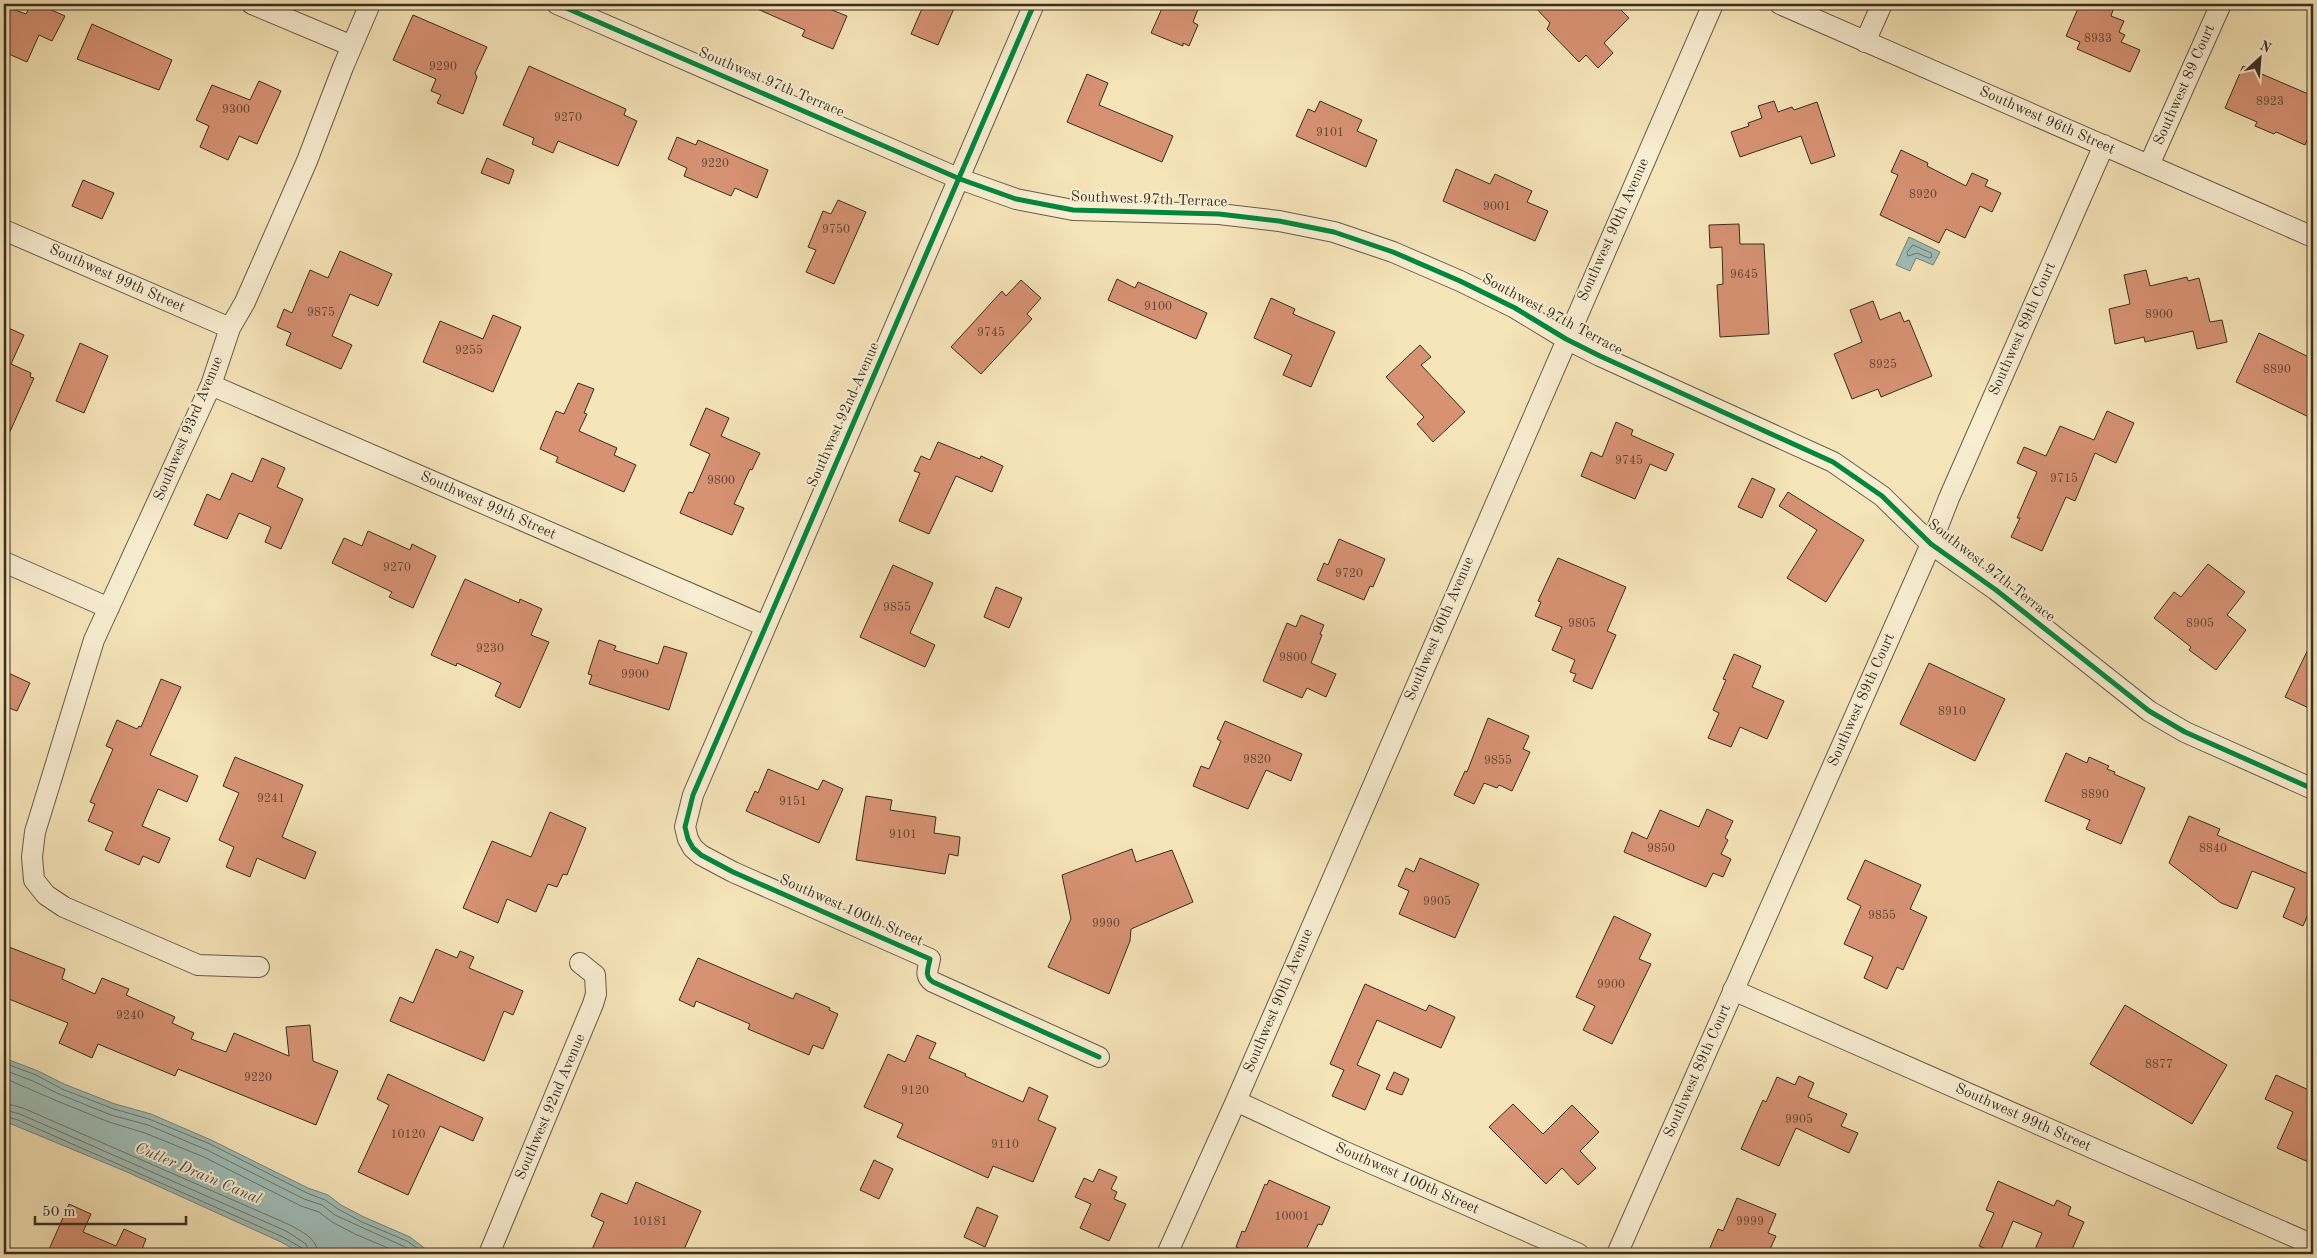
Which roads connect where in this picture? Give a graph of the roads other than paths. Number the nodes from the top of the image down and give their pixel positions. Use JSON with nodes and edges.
{"nodes":[{"id":1,"x":252,"y":4,"type":"edge"},
{"id":2,"x":370,"y":4,"type":"edge"},
{"id":3,"x":557,"y":4,"type":"edge"},
{"id":4,"x":1034,"y":4,"type":"edge"},
{"id":5,"x":1713,"y":4,"type":"edge"},
{"id":6,"x":1780,"y":4,"type":"edge"},
{"id":7,"x":1882,"y":4,"type":"edge"},
{"id":8,"x":2221,"y":4,"type":"edge"},
{"id":9,"x":1865,"y":42,"type":"junction"},
{"id":10,"x":352,"y":46,"type":"junction"},
{"id":11,"x":2104,"y":145,"type":"junction"},
{"id":12,"x":2149,"y":165,"type":"junction"},
{"id":13,"x":960,"y":178,"type":"junction"},
{"id":14,"x":4,"y":230,"type":"edge"},
{"id":15,"x":2313,"y":237,"type":"edge"},
{"id":16,"x":230,"y":328,"type":"junction"},
{"id":17,"x":1566,"y":339,"type":"junction"},
{"id":18,"x":211,"y":385,"type":"junction"},
{"id":19,"x":1931,"y":544,"type":"junction"},
{"id":20,"x":4,"y":562,"type":"edge"},
{"id":21,"x":109,"y":608,"type":"junction"},
{"id":22,"x":765,"y":626,"type":"junction"},
{"id":23,"x":2313,"y":789,"type":"edge"},
{"id":24,"x":688,"y":839,"type":"joint"},
{"id":25,"x":580,"y":963,"type":"dead end"},
{"id":26,"x":259,"y":967,"type":"dead end"},
{"id":27,"x":1733,"y":990,"type":"junction"},
{"id":28,"x":1099,"y":1057,"type":"dead end"},
{"id":29,"x":1236,"y":1101,"type":"junction"},
{"id":30,"x":2313,"y":1245,"type":"edge"},
{"id":31,"x":489,"y":1254,"type":"edge"},
{"id":32,"x":1167,"y":1254,"type":"edge"},
{"id":33,"x":1579,"y":1254,"type":"edge"},
{"id":34,"x":1618,"y":1254,"type":"edge"}],
"edges":[{"from":1,"to":10,"type":"street"},
{"from":2,"to":10,"type":"street","name":"Southwest 93rd Avenue"},
{"from":3,"to":13,"type":"street","name":"Southwest 97th Terrace"},
{"from":4,"to":13,"type":"street","name":"Southwest 92nd Avenue"},
{"from":5,"to":17,"type":"street","name":"Southwest 90th Avenue"},
{"from":6,"to":9,"type":"street","name":"Southwest 96th Street"},
{"from":7,"to":9,"type":"street"},
{"from":8,"to":12,"type":"street","name":"Southwest 89 Court"},
{"from":9,"to":11,"type":"street","name":"Southwest 96th Street"},
{"from":10,"to":16,"type":"street","name":"Southwest 93rd Avenue"},
{"from":11,"to":12,"type":"street","name":"Southwest 96th Street"},
{"from":11,"to":19,"type":"street","name":"Southwest 89th Court"},
{"from":12,"to":15,"type":"street","name":"Southwest 96th Street"},
{"from":13,"to":17,"type":"street","name":"Southwest 97th Terrace"},
{"from":13,"to":22,"type":"street","name":"Southwest 92nd Avenue"},
{"from":14,"to":16,"type":"street","name":"Southwest 99th Street"},
{"from":16,"to":18,"type":"street","name":"Southwest 93rd Avenue"},
{"from":17,"to":19,"type":"street","name":"Southwest 97th Terrace"},
{"from":17,"to":29,"type":"street","name":"Southwest 90th Avenue"},
{"from":18,"to":21,"type":"street","name":"Southwest 93rd Avenue"},
{"from":18,"to":22,"type":"street","name":"Southwest 99th Street"},
{"from":19,"to":23,"type":"street","name":"Southwest 97th Terrace"},
{"from":19,"to":27,"type":"street","name":"Southwest 89th Court"},
{"from":20,"to":21,"type":"street"},
{"from":21,"to":26,"type":"street","name":"Southwest 93rd Avenue"},
{"from":22,"to":24,"type":"street","name":"Southwest 92nd Avenue"},
{"from":24,"to":28,"type":"street","name":"Southwest 100th Street"},
{"from":25,"to":31,"type":"street","name":"Southwest 92nd Avenue"},
{"from":27,"to":30,"type":"street","name":"Southwest 99th Street"},
{"from":27,"to":34,"type":"street","name":"Southwest 89th Court"},
{"from":29,"to":32,"type":"street","name":"Southwest 90th Avenue"},
{"from":29,"to":33,"type":"street","name":"Southwest 100th Street"}]}
